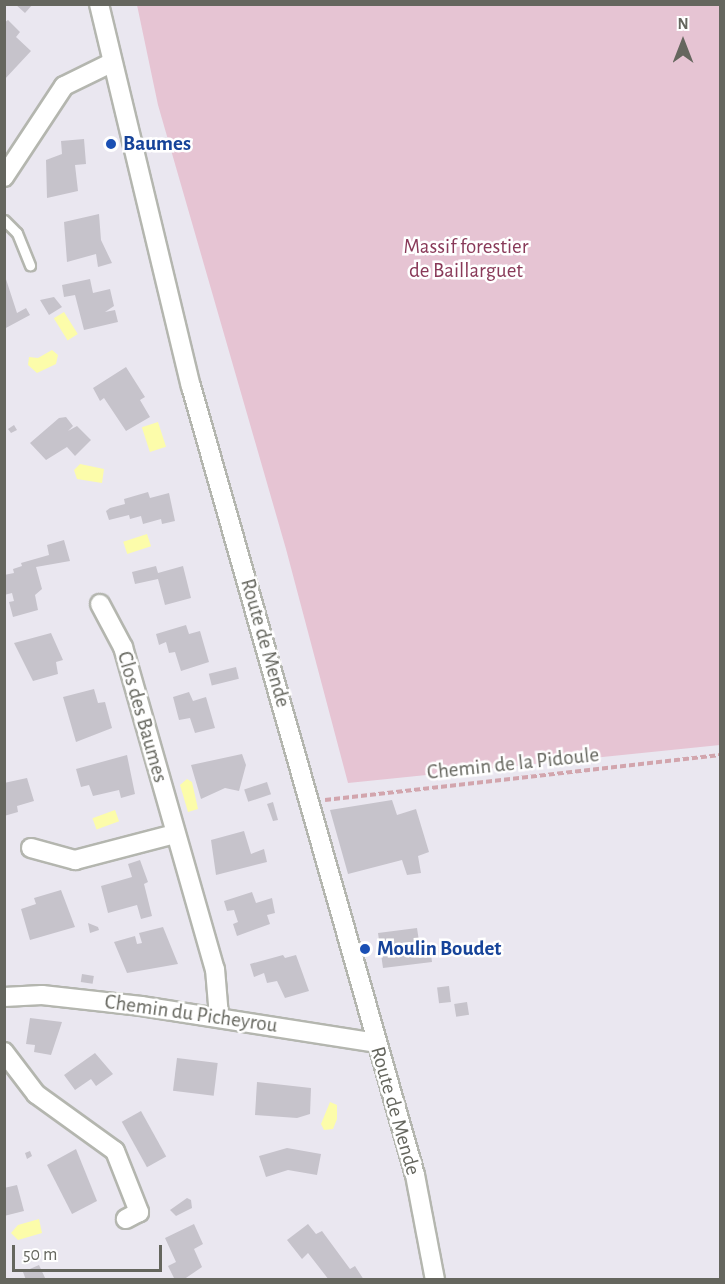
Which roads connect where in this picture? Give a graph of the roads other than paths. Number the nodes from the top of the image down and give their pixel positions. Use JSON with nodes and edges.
{"nodes":[{"id":1,"x":99,"y":4,"type":"edge"},
{"id":2,"x":111,"y":63,"type":"junction"},
{"id":3,"x":4,"y":177,"type":"edge"},
{"id":4,"x":4,"y":220,"type":"edge"},
{"id":5,"x":30,"y":266,"type":"dead end"},
{"id":6,"x":100,"y":604,"type":"dead end"},
{"id":7,"x":176,"y":834,"type":"junction"},
{"id":8,"x":32,"y":848,"type":"dead end"},
{"id":9,"x":4,"y":997,"type":"edge"},
{"id":10,"x":219,"y":1017,"type":"junction"},
{"id":11,"x":376,"y":1043,"type":"junction"},
{"id":12,"x":4,"y":1052,"type":"edge"},
{"id":13,"x":126,"y":1218,"type":"dead end"},
{"id":14,"x":435,"y":1280,"type":"edge"}],
"edges":[{"from":1,"to":2,"type":"street","name":"Route de Mende"},
{"from":2,"to":3,"type":"street"},
{"from":2,"to":11,"type":"street","name":"Route de Mende"},
{"from":4,"to":5,"type":"lane"},
{"from":6,"to":7,"type":"street","name":"Clos des Baumes"},
{"from":7,"to":8,"type":"street"},
{"from":7,"to":10,"type":"street","name":"Clos des Baumes"},
{"from":9,"to":10,"type":"street","name":"Chemin du Picheyrou"},
{"from":10,"to":11,"type":"street","name":"Chemin du Picheyrou"},
{"from":11,"to":14,"type":"street","name":"Route de Mende"},
{"from":12,"to":13,"type":"street"}]}
